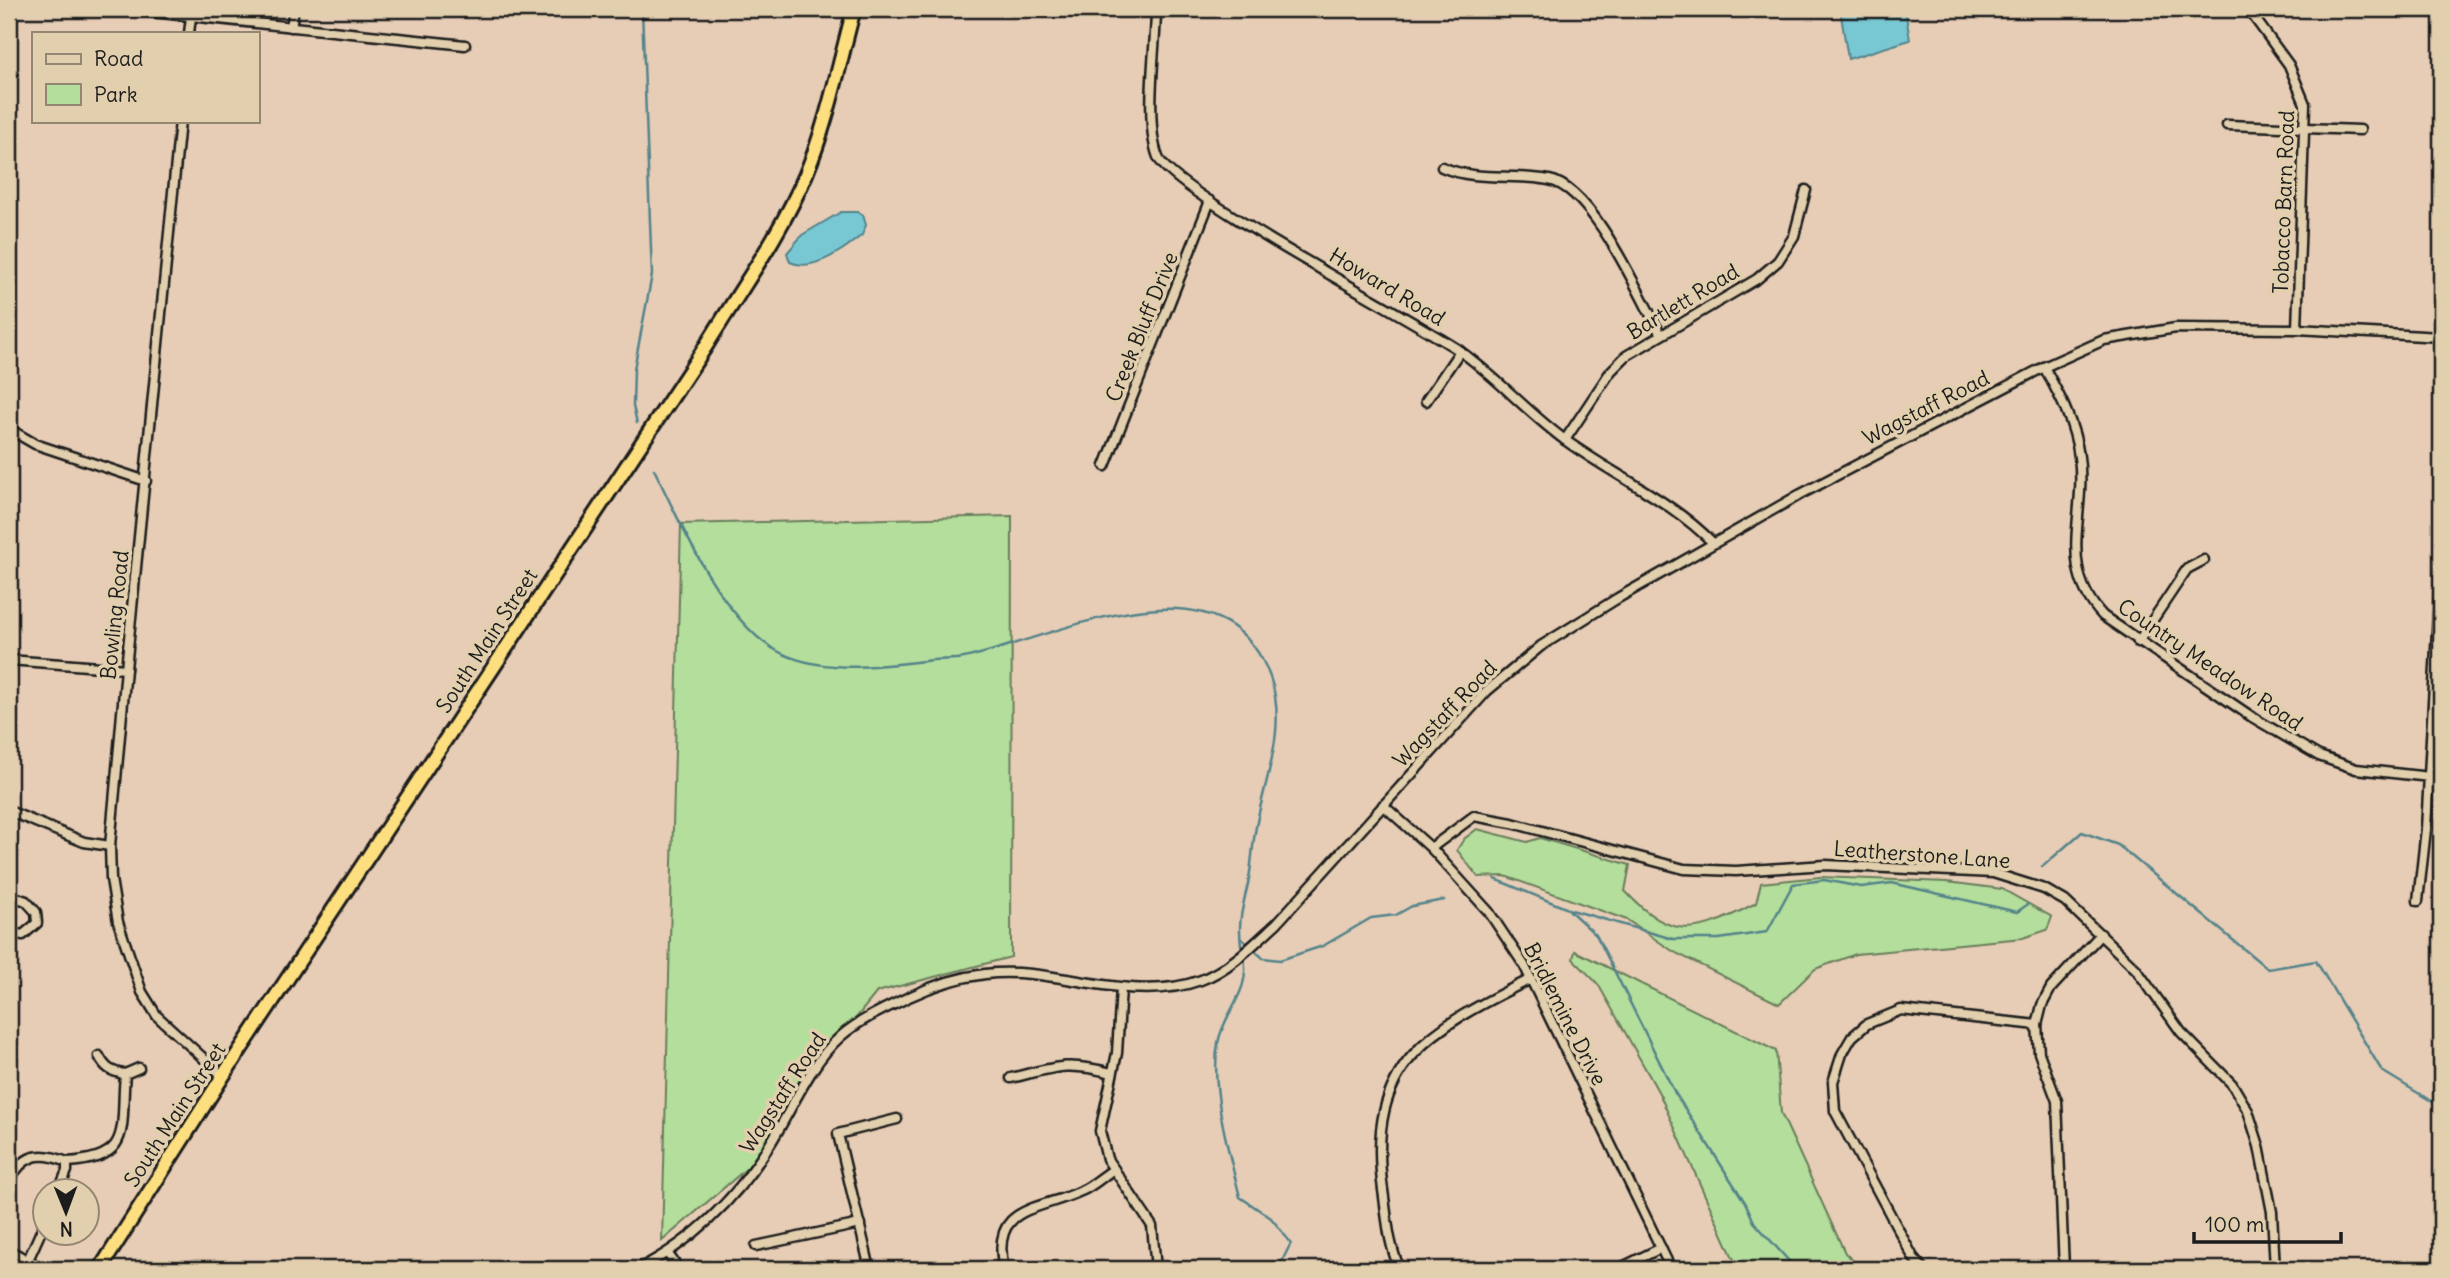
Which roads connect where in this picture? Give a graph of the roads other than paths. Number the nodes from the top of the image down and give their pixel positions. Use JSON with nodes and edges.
{"nodes":[{"id":1,"x":123,"y":9,"type":"edge"},
{"id":2,"x":294,"y":9,"type":"edge"},
{"id":3,"x":854,"y":9,"type":"edge"},
{"id":4,"x":1156,"y":9,"type":"edge"},
{"id":5,"x":2248,"y":9,"type":"edge"},
{"id":6,"x":191,"y":13,"type":"edge"},
{"id":7,"x":291,"y":26,"type":"junction"},
{"id":8,"x":189,"y":32,"type":"edge"},
{"id":9,"x":465,"y":45,"type":"dead end"},
{"id":10,"x":180,"y":122,"type":"edge"},
{"id":11,"x":2228,"y":125,"type":"dead end"},
{"id":12,"x":2305,"y":127,"type":"junction"},
{"id":13,"x":2360,"y":130,"type":"dead end"},
{"id":14,"x":1442,"y":167,"type":"dead end"},
{"id":15,"x":1806,"y":190,"type":"dead end"},
{"id":16,"x":1210,"y":201,"type":"junction"},
{"id":17,"x":2297,"y":329,"type":"junction"},
{"id":18,"x":1660,"y":333,"type":"junction"},
{"id":19,"x":2441,"y":337,"type":"edge"},
{"id":20,"x":1460,"y":351,"type":"junction"},
{"id":21,"x":2044,"y":367,"type":"junction"},
{"id":22,"x":1426,"y":401,"type":"dead end"},
{"id":23,"x":9,"y":429,"type":"edge"},
{"id":24,"x":1565,"y":440,"type":"junction"},
{"id":25,"x":1105,"y":466,"type":"dead end"},
{"id":26,"x":146,"y":481,"type":"junction"},
{"id":27,"x":1713,"y":543,"type":"junction"},
{"id":28,"x":2441,"y":558,"type":"edge"},
{"id":29,"x":2204,"y":560,"type":"dead end"},
{"id":30,"x":2138,"y":642,"type":"junction"},
{"id":31,"x":9,"y":660,"type":"edge"},
{"id":32,"x":126,"y":669,"type":"junction"},
{"id":33,"x":2430,"y":776,"type":"junction"},
{"id":34,"x":1383,"y":805,"type":"junction"},
{"id":35,"x":9,"y":811,"type":"edge"},
{"id":36,"x":110,"y":846,"type":"junction"},
{"id":37,"x":1431,"y":848,"type":"junction"},
{"id":38,"x":9,"y":895,"type":"edge"},
{"id":39,"x":2418,"y":901,"type":"dead end"},
{"id":40,"x":9,"y":933,"type":"edge"},
{"id":41,"x":2101,"y":934,"type":"junction"},
{"id":42,"x":1531,"y":979,"type":"junction"},
{"id":43,"x":1121,"y":988,"type":"junction"},
{"id":44,"x":2036,"y":1025,"type":"junction"},
{"id":45,"x":99,"y":1056,"type":"dead end"},
{"id":46,"x":139,"y":1068,"type":"dead end"},
{"id":47,"x":1112,"y":1073,"type":"junction"},
{"id":48,"x":125,"y":1074,"type":"junction"},
{"id":49,"x":223,"y":1076,"type":"junction"},
{"id":50,"x":1011,"y":1079,"type":"dead end"},
{"id":51,"x":897,"y":1119,"type":"dead end"},
{"id":52,"x":67,"y":1162,"type":"junction"},
{"id":53,"x":1114,"y":1169,"type":"junction"},
{"id":54,"x":66,"y":1176,"type":"edge"},
{"id":55,"x":9,"y":1181,"type":"edge"},
{"id":56,"x":860,"y":1224,"type":"junction"},
{"id":57,"x":34,"y":1246,"type":"edge"},
{"id":58,"x":756,"y":1246,"type":"dead end"},
{"id":59,"x":1661,"y":1248,"type":"junction"},
{"id":60,"x":9,"y":1250,"type":"edge"},
{"id":61,"x":668,"y":1254,"type":"junction"},
{"id":62,"x":28,"y":1260,"type":"junction"},
{"id":63,"x":43,"y":1269,"type":"edge"},
{"id":64,"x":100,"y":1269,"type":"edge"},
{"id":65,"x":638,"y":1269,"type":"edge"},
{"id":66,"x":679,"y":1269,"type":"edge"},
{"id":67,"x":870,"y":1269,"type":"edge"},
{"id":68,"x":1004,"y":1269,"type":"edge"},
{"id":69,"x":1157,"y":1269,"type":"edge"},
{"id":70,"x":1400,"y":1269,"type":"edge"},
{"id":71,"x":1618,"y":1269,"type":"edge"},
{"id":72,"x":1671,"y":1269,"type":"edge"},
{"id":73,"x":1923,"y":1269,"type":"edge"},
{"id":74,"x":2064,"y":1269,"type":"edge"},
{"id":75,"x":2275,"y":1269,"type":"edge"}],
"edges":[{"from":1,"to":6,"type":"street"},
{"from":2,"to":7,"type":"street"},
{"from":3,"to":49,"type":"highway","name":"South Main Street"},
{"from":4,"to":16,"type":"street","name":"Howard Road"},
{"from":5,"to":12,"type":"street","name":"Tobacco Barn Road"},
{"from":6,"to":7,"type":"street"},
{"from":6,"to":8,"type":"street"},
{"from":7,"to":9,"type":"street"},
{"from":10,"to":26,"type":"street","name":"Bowling Road"},
{"from":11,"to":12,"type":"street"},
{"from":12,"to":13,"type":"street"},
{"from":12,"to":17,"type":"street","name":"Tobacco Barn Road"},
{"from":14,"to":18,"type":"street"},
{"from":15,"to":18,"type":"street","name":"Bartlett Road"},
{"from":16,"to":20,"type":"street","name":"Howard Road"},
{"from":16,"to":25,"type":"street","name":"Creek Bluff Drive"},
{"from":17,"to":19,"type":"street","name":"Wagstaff Road"},
{"from":17,"to":21,"type":"street","name":"Wagstaff Road"},
{"from":18,"to":24,"type":"street","name":"Bartlett Road"},
{"from":20,"to":22,"type":"street"},
{"from":20,"to":24,"type":"street","name":"Howard Road"},
{"from":21,"to":27,"type":"street","name":"Wagstaff Road"},
{"from":21,"to":30,"type":"street","name":"Country Meadow Road"},
{"from":23,"to":26,"type":"street"},
{"from":24,"to":27,"type":"street","name":"Howard Road"},
{"from":26,"to":32,"type":"street","name":"Bowling Road"},
{"from":27,"to":34,"type":"street","name":"Wagstaff Road"},
{"from":28,"to":33,"type":"street"},
{"from":29,"to":30,"type":"street"},
{"from":30,"to":33,"type":"street","name":"Country Meadow Road"},
{"from":31,"to":32,"type":"street"},
{"from":32,"to":36,"type":"street","name":"Bowling Road"},
{"from":33,"to":39,"type":"street"},
{"from":34,"to":37,"type":"street","name":"Bridlemine Drive"},
{"from":34,"to":43,"type":"street","name":"Wagstaff Road"},
{"from":35,"to":36,"type":"street"},
{"from":36,"to":49,"type":"street","name":"Bowling Road"},
{"from":37,"to":41,"type":"street","name":"Leatherstone Lane"},
{"from":37,"to":42,"type":"street","name":"Bridlemine Drive"},
{"from":38,"to":40,"type":"street"},
{"from":41,"to":44,"type":"street"},
{"from":41,"to":75,"type":"street","name":"Leatherstone Lane"},
{"from":42,"to":59,"type":"street","name":"Bridlemine Drive"},
{"from":42,"to":70,"type":"street"},
{"from":43,"to":47,"type":"street"},
{"from":43,"to":61,"type":"street","name":"Wagstaff Road"},
{"from":44,"to":73,"type":"street"},
{"from":44,"to":74,"type":"street"},
{"from":45,"to":48,"type":"street"},
{"from":46,"to":48,"type":"street"},
{"from":47,"to":50,"type":"street"},
{"from":47,"to":53,"type":"street"},
{"from":48,"to":52,"type":"street"},
{"from":49,"to":64,"type":"highway","name":"South Main Street"},
{"from":51,"to":56,"type":"street"},
{"from":52,"to":54,"type":"street"},
{"from":52,"to":55,"type":"street"},
{"from":53,"to":68,"type":"street"},
{"from":53,"to":69,"type":"street"},
{"from":56,"to":58,"type":"street"},
{"from":56,"to":67,"type":"street"},
{"from":57,"to":62,"type":"street"},
{"from":59,"to":71,"type":"street"},
{"from":59,"to":72,"type":"street","name":"Bridlemine Drive"},
{"from":60,"to":62,"type":"street"},
{"from":61,"to":65,"type":"street","name":"Wagstaff Road"},
{"from":61,"to":66,"type":"street"},
{"from":62,"to":63,"type":"street"}]}
